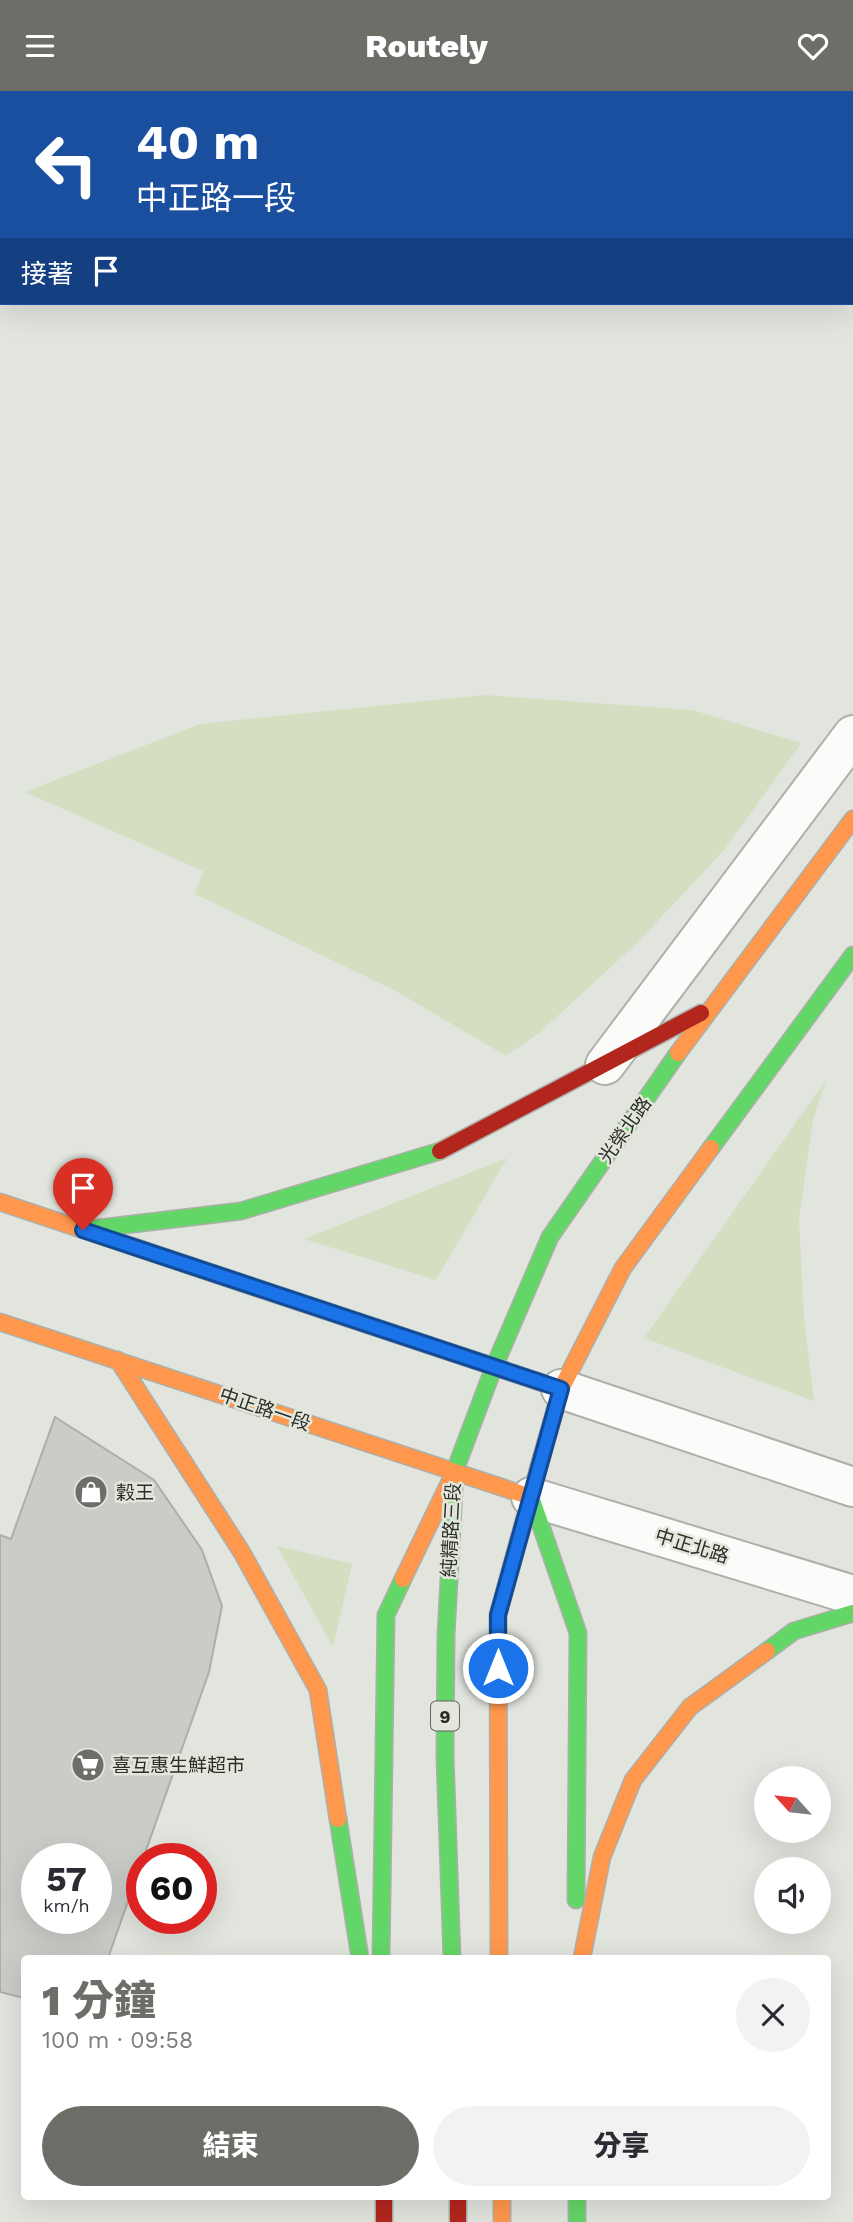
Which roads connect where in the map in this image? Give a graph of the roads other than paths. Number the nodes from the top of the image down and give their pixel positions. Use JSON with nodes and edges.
{"nodes":[{"id":1,"x":853,"y":735,"type":"edge"},
{"id":2,"x":853,"y":819,"type":"edge"},
{"id":3,"x":853,"y":955,"type":"edge"},
{"id":4,"x":709,"y":1009,"type":"junction"},
{"id":5,"x":605,"y":1065,"type":"junction"},
{"id":6,"x":0,"y":1202,"type":"edge"},
{"id":7,"x":83,"y":1230,"type":"junction"},
{"id":8,"x":0,"y":1322,"type":"edge"},
{"id":9,"x":118,"y":1360,"type":"junction"},
{"id":10,"x":494,"y":1367,"type":"junction"},
{"id":11,"x":561,"y":1389,"type":"junction"},
{"id":12,"x":454,"y":1473,"type":"junction"},
{"id":13,"x":853,"y":1487,"type":"edge"},
{"id":14,"x":531,"y":1497,"type":"junction"},
{"id":15,"x":853,"y":1595,"type":"edge"},
{"id":16,"x":853,"y":1613,"type":"edge"},
{"id":17,"x":360,"y":1955,"type":"edge"},
{"id":18,"x":382,"y":1955,"type":"edge"},
{"id":19,"x":452,"y":1955,"type":"edge"},
{"id":20,"x":499,"y":1955,"type":"edge"},
{"id":21,"x":576,"y":1955,"type":"edge"},
{"id":22,"x":583,"y":1955,"type":"edge"},
{"id":23,"x":383,"y":2200,"type":"edge"},
{"id":24,"x":458,"y":2200,"type":"edge"},
{"id":25,"x":502,"y":2200,"type":"edge"},
{"id":26,"x":576,"y":2200,"type":"edge"},
{"id":27,"x":384,"y":2222,"type":"edge"},
{"id":28,"x":458,"y":2222,"type":"edge"},
{"id":29,"x":502,"y":2222,"type":"edge"},
{"id":30,"x":577,"y":2222,"type":"edge"}],
"edges":[{"from":1,"to":5,"type":"street"},
{"from":2,"to":4,"type":"main road","name":"光榮北路"},
{"from":3,"to":11,"type":"main road"},
{"from":4,"to":5,"type":"main road"},
{"from":4,"to":10,"type":"main road","name":"光榮北路"},
{"from":5,"to":7,"type":"main road"},
{"from":6,"to":7,"type":"main road"},
{"from":7,"to":10,"type":"main road"},
{"from":8,"to":9,"type":"main road","name":"中正路一段"},
{"from":9,"to":12,"type":"main road","name":"中正路一段"},
{"from":9,"to":17,"type":"main road"},
{"from":10,"to":11,"type":"main road"},
{"from":10,"to":12,"type":"main road","name":"光榮北路"},
{"from":11,"to":13,"type":"street"},
{"from":11,"to":14,"type":"main road"},
{"from":12,"to":14,"type":"main road","name":"中正路一段"},
{"from":12,"to":18,"type":"main road","name":"純精路三段"},
{"from":12,"to":19,"type":"main road","name":"純精路三段","number":"9"},
{"from":14,"to":15,"type":"street","name":"中正北路"},
{"from":14,"to":20,"type":"main road"},
{"from":14,"to":21,"type":"main road"},
{"from":16,"to":22,"type":"main road"},
{"from":23,"to":27,"type":"main road"},
{"from":24,"to":28,"type":"main road"},
{"from":25,"to":29,"type":"main road"},
{"from":26,"to":30,"type":"main road"}]}
